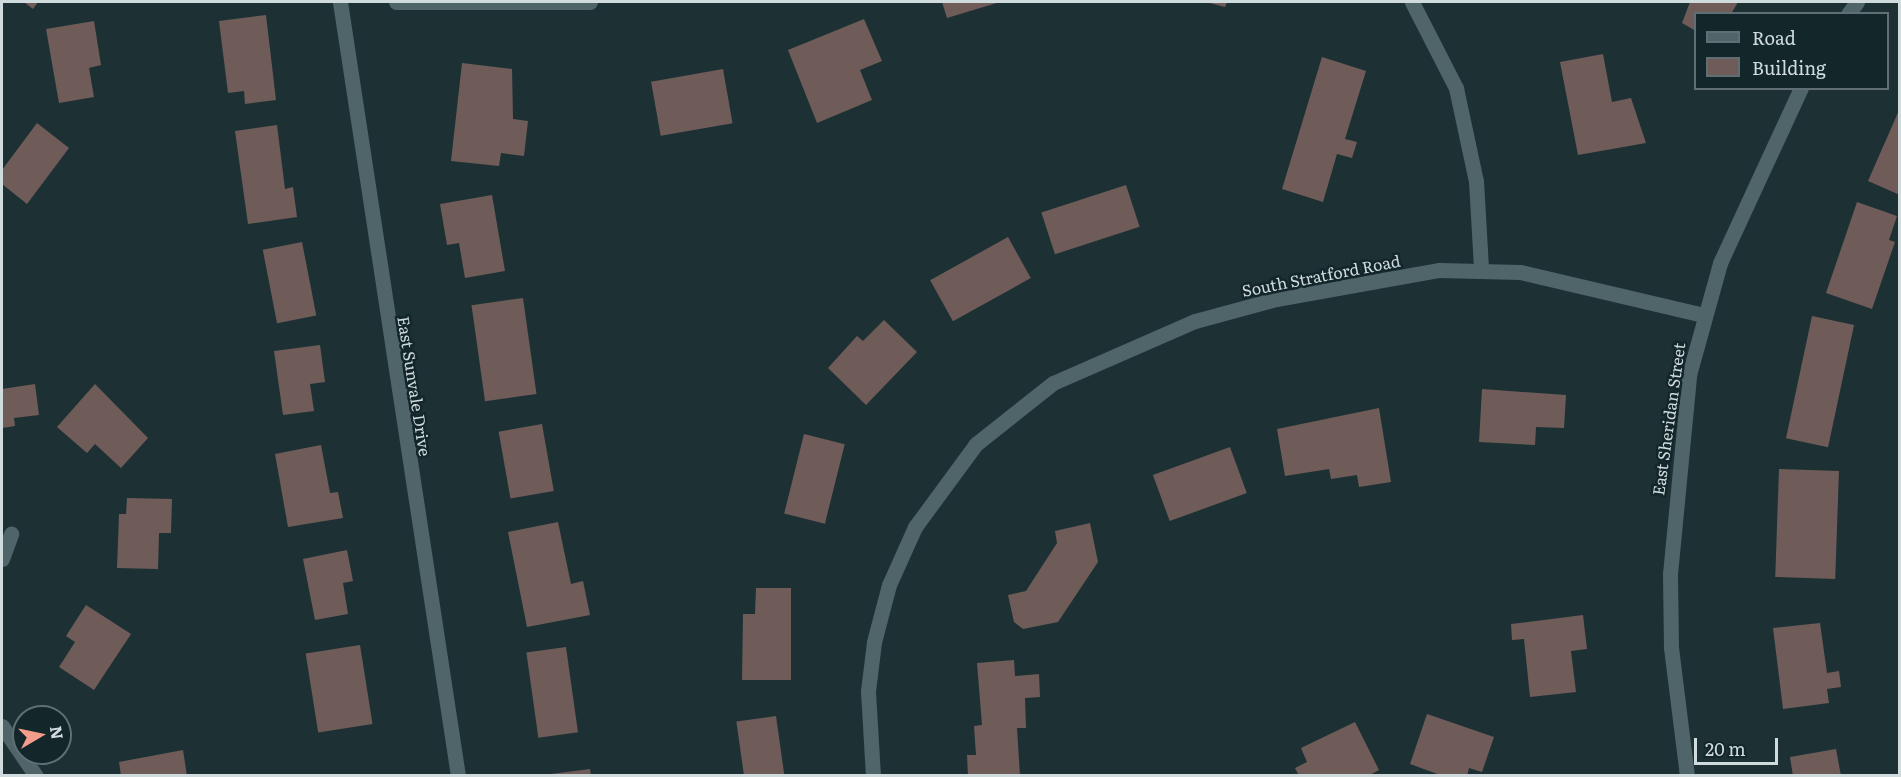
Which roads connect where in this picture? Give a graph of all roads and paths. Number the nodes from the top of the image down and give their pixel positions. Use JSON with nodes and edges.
{"nodes":[{"id":1,"x":340,"y":2,"type":"edge"},
{"id":2,"x":396,"y":2,"type":"edge"},
{"id":3,"x":590,"y":2,"type":"edge"},
{"id":4,"x":1412,"y":2,"type":"edge"},
{"id":5,"x":1800,"y":90,"type":"edge"},
{"id":6,"x":1481,"y":269,"type":"junction"},
{"id":7,"x":1704,"y":315,"type":"junction"},
{"id":8,"x":11,"y":534,"type":"dead end"},
{"id":9,"x":2,"y":559,"type":"edge"},
{"id":10,"x":2,"y":726,"type":"edge"},
{"id":11,"x":36,"y":776,"type":"edge"},
{"id":12,"x":458,"y":776,"type":"edge"},
{"id":13,"x":873,"y":776,"type":"edge"},
{"id":14,"x":1687,"y":776,"type":"edge"}],
"edges":[{"from":1,"to":12,"type":"street","name":"East Sunvale Drive"},
{"from":2,"to":3,"type":"street"},
{"from":4,"to":6,"type":"street"},
{"from":5,"to":7,"type":"street","name":"East Sheridan Street"},
{"from":6,"to":7,"type":"street","name":"South Stratford Road"},
{"from":6,"to":13,"type":"street","name":"South Stratford Road"},
{"from":7,"to":14,"type":"street","name":"East Sheridan Street"},
{"from":8,"to":9,"type":"street"},
{"from":10,"to":11,"type":"street"}]}
